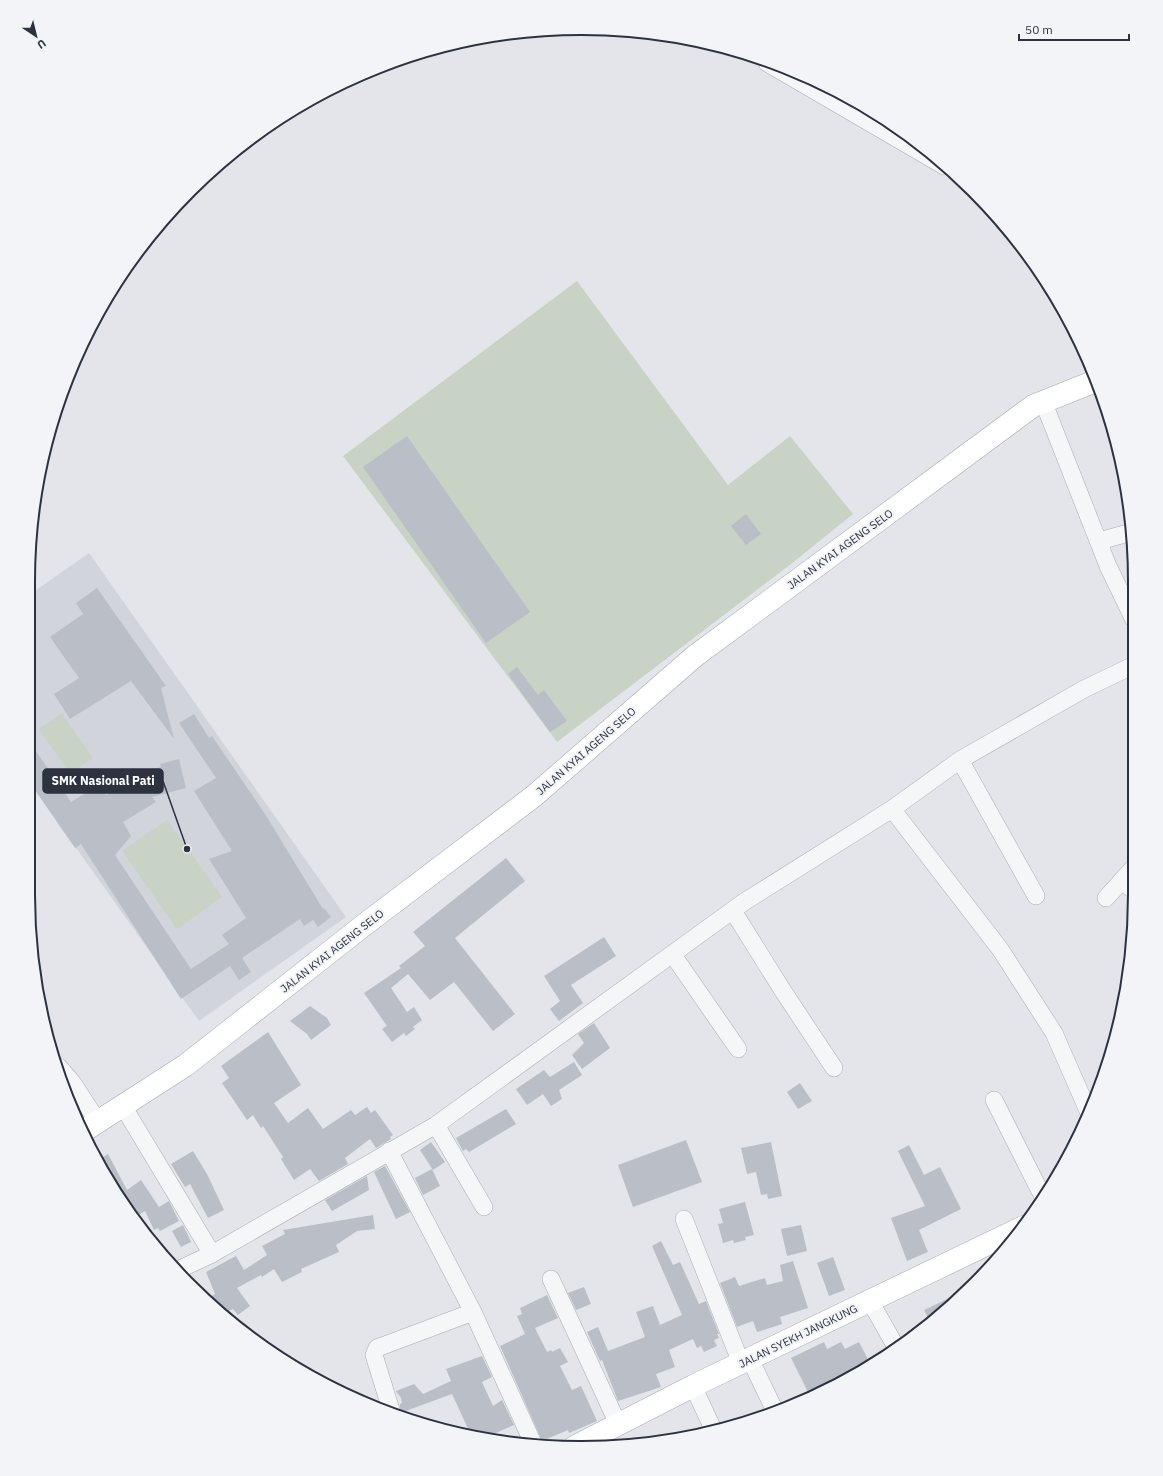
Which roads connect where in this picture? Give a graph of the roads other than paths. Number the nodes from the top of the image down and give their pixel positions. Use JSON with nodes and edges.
{"nodes":[{"id":1,"x":791,"y":77,"type":"edge"},
{"id":2,"x":916,"y":150,"type":"edge"},
{"id":3,"x":1090,"y":383,"type":"edge"},
{"id":4,"x":1043,"y":401,"type":"junction"},
{"id":5,"x":1126,"y":534,"type":"edge"},
{"id":6,"x":1099,"y":541,"type":"junction"},
{"id":7,"x":1128,"y":608,"type":"edge"},
{"id":8,"x":1128,"y":668,"type":"edge"},
{"id":9,"x":960,"y":760,"type":"junction"},
{"id":10,"x":892,"y":809,"type":"junction"},
{"id":11,"x":1128,"y":874,"type":"edge"},
{"id":12,"x":1121,"y":881,"type":"junction"},
{"id":13,"x":1128,"y":886,"type":"edge"},
{"id":14,"x":1036,"y":896,"type":"dead end"},
{"id":15,"x":1106,"y":898,"type":"dead end"},
{"id":16,"x":733,"y":911,"type":"junction"},
{"id":17,"x":673,"y":955,"type":"junction"},
{"id":18,"x":738,"y":1049,"type":"dead end"},
{"id":19,"x":834,"y":1068,"type":"dead end"},
{"id":20,"x":66,"y":1075,"type":"edge"},
{"id":21,"x":994,"y":1100,"type":"dead end"},
{"id":22,"x":1086,"y":1105,"type":"edge"},
{"id":23,"x":123,"y":1106,"type":"junction"},
{"id":24,"x":436,"y":1125,"type":"junction"},
{"id":25,"x":92,"y":1126,"type":"edge"},
{"id":26,"x":389,"y":1151,"type":"junction"},
{"id":27,"x":1040,"y":1191,"type":"edge"},
{"id":28,"x":484,"y":1207,"type":"dead end"},
{"id":29,"x":684,"y":1218,"type":"dead end"},
{"id":30,"x":1010,"y":1233,"type":"edge"},
{"id":31,"x":212,"y":1254,"type":"junction"},
{"id":32,"x":183,"y":1268,"type":"edge"},
{"id":33,"x":551,"y":1279,"type":"dead end"},
{"id":34,"x":870,"y":1301,"type":"junction"},
{"id":35,"x":473,"y":1312,"type":"junction"},
{"id":36,"x":894,"y":1343,"type":"edge"},
{"id":37,"x":745,"y":1361,"type":"junction"},
{"id":38,"x":694,"y":1386,"type":"junction"},
{"id":39,"x":391,"y":1406,"type":"edge"},
{"id":40,"x":772,"y":1406,"type":"edge"},
{"id":41,"x":618,"y":1424,"type":"junction"},
{"id":42,"x":711,"y":1425,"type":"edge"},
{"id":43,"x":530,"y":1438,"type":"edge"},
{"id":44,"x":586,"y":1441,"type":"edge"}],
"edges":[{"from":1,"to":2,"type":"street"},
{"from":3,"to":4,"type":"main road","name":"JALAN KYAI AGENG SELO"},
{"from":4,"to":6,"type":"street"},
{"from":4,"to":23,"type":"main road","name":"JALAN KYAI AGENG SELO"},
{"from":5,"to":6,"type":"street"},
{"from":6,"to":7,"type":"street"},
{"from":8,"to":9,"type":"street"},
{"from":9,"to":10,"type":"street"},
{"from":9,"to":14,"type":"street"},
{"from":10,"to":16,"type":"street"},
{"from":10,"to":22,"type":"street"},
{"from":11,"to":12,"type":"street"},
{"from":12,"to":13,"type":"street"},
{"from":12,"to":15,"type":"street"},
{"from":16,"to":17,"type":"street"},
{"from":16,"to":19,"type":"street"},
{"from":17,"to":18,"type":"street"},
{"from":17,"to":24,"type":"street"},
{"from":20,"to":25,"type":"street"},
{"from":21,"to":27,"type":"street"},
{"from":23,"to":25,"type":"main road","name":"JALAN KYAI AGENG SELO"},
{"from":23,"to":31,"type":"street"},
{"from":24,"to":26,"type":"street"},
{"from":24,"to":28,"type":"street"},
{"from":26,"to":31,"type":"street"},
{"from":26,"to":35,"type":"street"},
{"from":29,"to":37,"type":"street"},
{"from":30,"to":34,"type":"main road","name":"JALAN SYEKH JANGKUNG"},
{"from":31,"to":32,"type":"street"},
{"from":33,"to":41,"type":"street"},
{"from":34,"to":36,"type":"street"},
{"from":34,"to":37,"type":"main road","name":"JALAN SYEKH JANGKUNG"},
{"from":35,"to":39,"type":"street"},
{"from":35,"to":43,"type":"street"},
{"from":37,"to":38,"type":"main road","name":"JALAN SYEKH JANGKUNG"},
{"from":37,"to":40,"type":"street"},
{"from":38,"to":41,"type":"main road","name":"JALAN SYEKH JANGKUNG"},
{"from":38,"to":42,"type":"street"},
{"from":41,"to":44,"type":"main road","name":"JALAN SYEKH JANGKUNG"}]}
